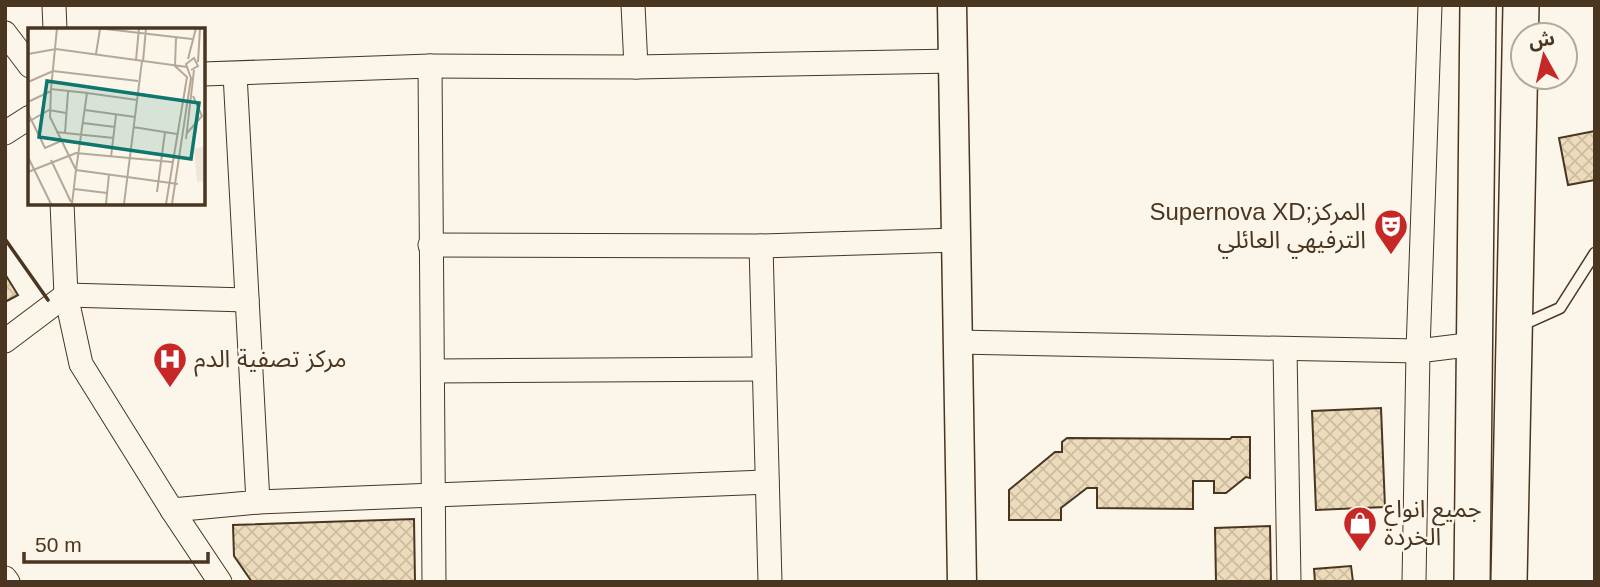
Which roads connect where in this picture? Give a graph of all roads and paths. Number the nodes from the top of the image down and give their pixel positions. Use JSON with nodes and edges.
{"nodes":[{"id":1,"x":54,"y":5,"type":"edge"},
{"id":2,"x":634,"y":5,"type":"edge"},
{"id":3,"x":952,"y":5,"type":"edge"},
{"id":4,"x":1430,"y":5,"type":"edge"},
{"id":5,"x":1478,"y":5,"type":"edge"},
{"id":6,"x":1521,"y":5,"type":"edge"},
{"id":7,"x":55,"y":28,"type":"edge"},
{"id":8,"x":5,"y":33,"type":"edge"},
{"id":9,"x":954,"y":61,"type":"junction"},
{"id":10,"x":28,"y":63,"type":"edge"},
{"id":11,"x":429,"y":66,"type":"junction"},
{"id":12,"x":636,"y":67,"type":"junction"},
{"id":13,"x":205,"y":74,"type":"edge"},
{"id":14,"x":234,"y":74,"type":"junction"},
{"id":15,"x":28,"y":118,"type":"edge"},
{"id":16,"x":5,"y":132,"type":"edge"},
{"id":17,"x":62,"y":205,"type":"edge"},
{"id":18,"x":957,"y":240,"type":"junction"},
{"id":19,"x":430,"y":244,"type":"junction"},
{"id":20,"x":761,"y":246,"type":"junction"},
{"id":21,"x":1595,"y":253,"type":"edge"},
{"id":22,"x":66,"y":295,"type":"junction"},
{"id":23,"x":247,"y":300,"type":"junction"},
{"id":24,"x":1513,"y":333,"type":"junction"},
{"id":25,"x":5,"y":341,"type":"edge"},
{"id":26,"x":957,"y":342,"type":"junction"},
{"id":27,"x":1475,"y":344,"type":"junction"},
{"id":28,"x":1285,"y":349,"type":"junction"},
{"id":29,"x":1418,"y":351,"type":"junction"},
{"id":30,"x":764,"y":369,"type":"junction"},
{"id":31,"x":434,"y":371,"type":"junction"},
{"id":32,"x":767,"y":482,"type":"junction"},
{"id":33,"x":434,"y":496,"type":"junction"},
{"id":34,"x":258,"y":502,"type":"junction"},
{"id":35,"x":172,"y":510,"type":"junction"},
{"id":36,"x":220,"y":582,"type":"edge"},
{"id":37,"x":434,"y":582,"type":"edge"},
{"id":38,"x":771,"y":582,"type":"edge"},
{"id":39,"x":962,"y":582,"type":"edge"},
{"id":40,"x":1289,"y":582,"type":"edge"},
{"id":41,"x":1414,"y":582,"type":"edge"},
{"id":42,"x":1472,"y":582,"type":"edge"},
{"id":43,"x":1509,"y":582,"type":"edge"}],
"edges":[{"from":1,"to":7,"type":"street"},
{"from":2,"to":12,"type":"street"},
{"from":3,"to":9,"type":"street"},
{"from":4,"to":29,"type":"street"},
{"from":5,"to":27,"type":"main road"},
{"from":6,"to":24,"type":"main road"},
{"from":8,"to":10,"type":"street"},
{"from":9,"to":12,"type":"street"},
{"from":9,"to":18,"type":"street"},
{"from":11,"to":12,"type":"street"},
{"from":11,"to":14,"type":"street"},
{"from":11,"to":19,"type":"street"},
{"from":13,"to":14,"type":"street"},
{"from":14,"to":23,"type":"street"},
{"from":15,"to":16,"type":"street"},
{"from":17,"to":22,"type":"street"},
{"from":18,"to":20,"type":"street"},
{"from":18,"to":26,"type":"street"},
{"from":19,"to":20,"type":"street"},
{"from":19,"to":31,"type":"street"},
{"from":20,"to":30,"type":"street"},
{"from":21,"to":24,"type":"lane"},
{"from":22,"to":23,"type":"street"},
{"from":22,"to":25,"type":"street"},
{"from":22,"to":35,"type":"street"},
{"from":23,"to":34,"type":"street"},
{"from":24,"to":43,"type":"main road"},
{"from":26,"to":28,"type":"street"},
{"from":26,"to":39,"type":"street"},
{"from":27,"to":29,"type":"street"},
{"from":27,"to":42,"type":"main road"},
{"from":28,"to":29,"type":"street"},
{"from":28,"to":40,"type":"street"},
{"from":29,"to":41,"type":"street"},
{"from":30,"to":31,"type":"street"},
{"from":30,"to":32,"type":"street"},
{"from":31,"to":33,"type":"street"},
{"from":32,"to":33,"type":"street"},
{"from":32,"to":38,"type":"street"},
{"from":33,"to":34,"type":"street"},
{"from":33,"to":37,"type":"street"},
{"from":34,"to":35,"type":"street"},
{"from":35,"to":36,"type":"street"}]}
